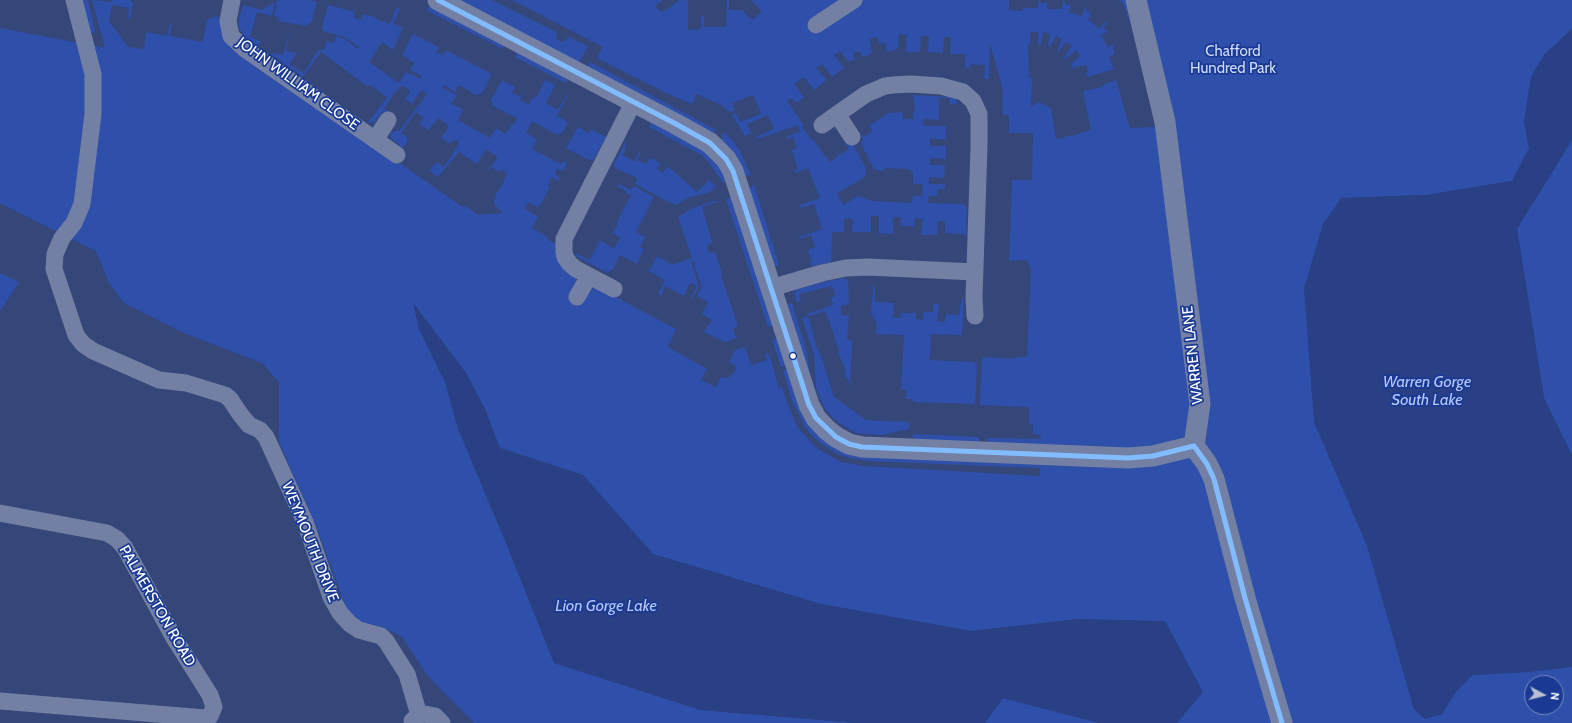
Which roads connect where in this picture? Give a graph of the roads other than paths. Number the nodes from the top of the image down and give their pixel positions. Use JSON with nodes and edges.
{"nodes":[{"id":1,"x":74,"y":0,"type":"edge"},
{"id":2,"x":232,"y":0,"type":"edge"},
{"id":3,"x":438,"y":0,"type":"edge"},
{"id":4,"x":1136,"y":0,"type":"edge"},
{"id":5,"x":846,"y":2,"type":"edge"},
{"id":6,"x":816,"y":25,"type":"dead end"},
{"id":7,"x":634,"y":102,"type":"junction"},
{"id":8,"x":837,"y":114,"type":"junction"},
{"id":9,"x":388,"y":120,"type":"dead end"},
{"id":10,"x":822,"y":125,"type":"dead end"},
{"id":11,"x":852,"y":137,"type":"dead end"},
{"id":12,"x":375,"y":140,"type":"junction"},
{"id":13,"x":397,"y":155,"type":"dead end"},
{"id":14,"x":974,"y":272,"type":"junction"},
{"id":15,"x":589,"y":276,"type":"junction"},
{"id":16,"x":771,"y":288,"type":"junction"},
{"id":17,"x":614,"y":289,"type":"dead end"},
{"id":18,"x":577,"y":297,"type":"dead end"},
{"id":19,"x":975,"y":316,"type":"dead end"},
{"id":20,"x":1194,"y":446,"type":"junction"},
{"id":21,"x":0,"y":513,"type":"edge"},
{"id":22,"x":0,"y":701,"type":"edge"},
{"id":23,"x":415,"y":719,"type":"edge"},
{"id":24,"x":442,"y":723,"type":"edge"},
{"id":25,"x":1282,"y":723,"type":"edge"}],
"edges":[{"from":1,"to":23,"type":"street","name":"WEYMOUTH DRIVE"},
{"from":2,"to":12,"type":"street","name":"JOHN WILLIAM CLOSE"},
{"from":3,"to":7,"type":"street"},
{"from":4,"to":20,"type":"street","name":"WARREN LANE"},
{"from":5,"to":6,"type":"street"},
{"from":7,"to":15,"type":"street"},
{"from":7,"to":16,"type":"street"},
{"from":8,"to":10,"type":"street"},
{"from":8,"to":11,"type":"street"},
{"from":8,"to":14,"type":"street"},
{"from":9,"to":12,"type":"street","name":"JOHN WILLIAM CLOSE"},
{"from":12,"to":13,"type":"street","name":"JOHN WILLIAM CLOSE"},
{"from":14,"to":16,"type":"street"},
{"from":14,"to":19,"type":"street"},
{"from":15,"to":17,"type":"street"},
{"from":15,"to":18,"type":"street"},
{"from":16,"to":20,"type":"street"},
{"from":20,"to":25,"type":"street"},
{"from":21,"to":22,"type":"street","name":"PALMERSTON ROAD"},
{"from":23,"to":24,"type":"street","name":"WEYMOUTH DRIVE"}]}
